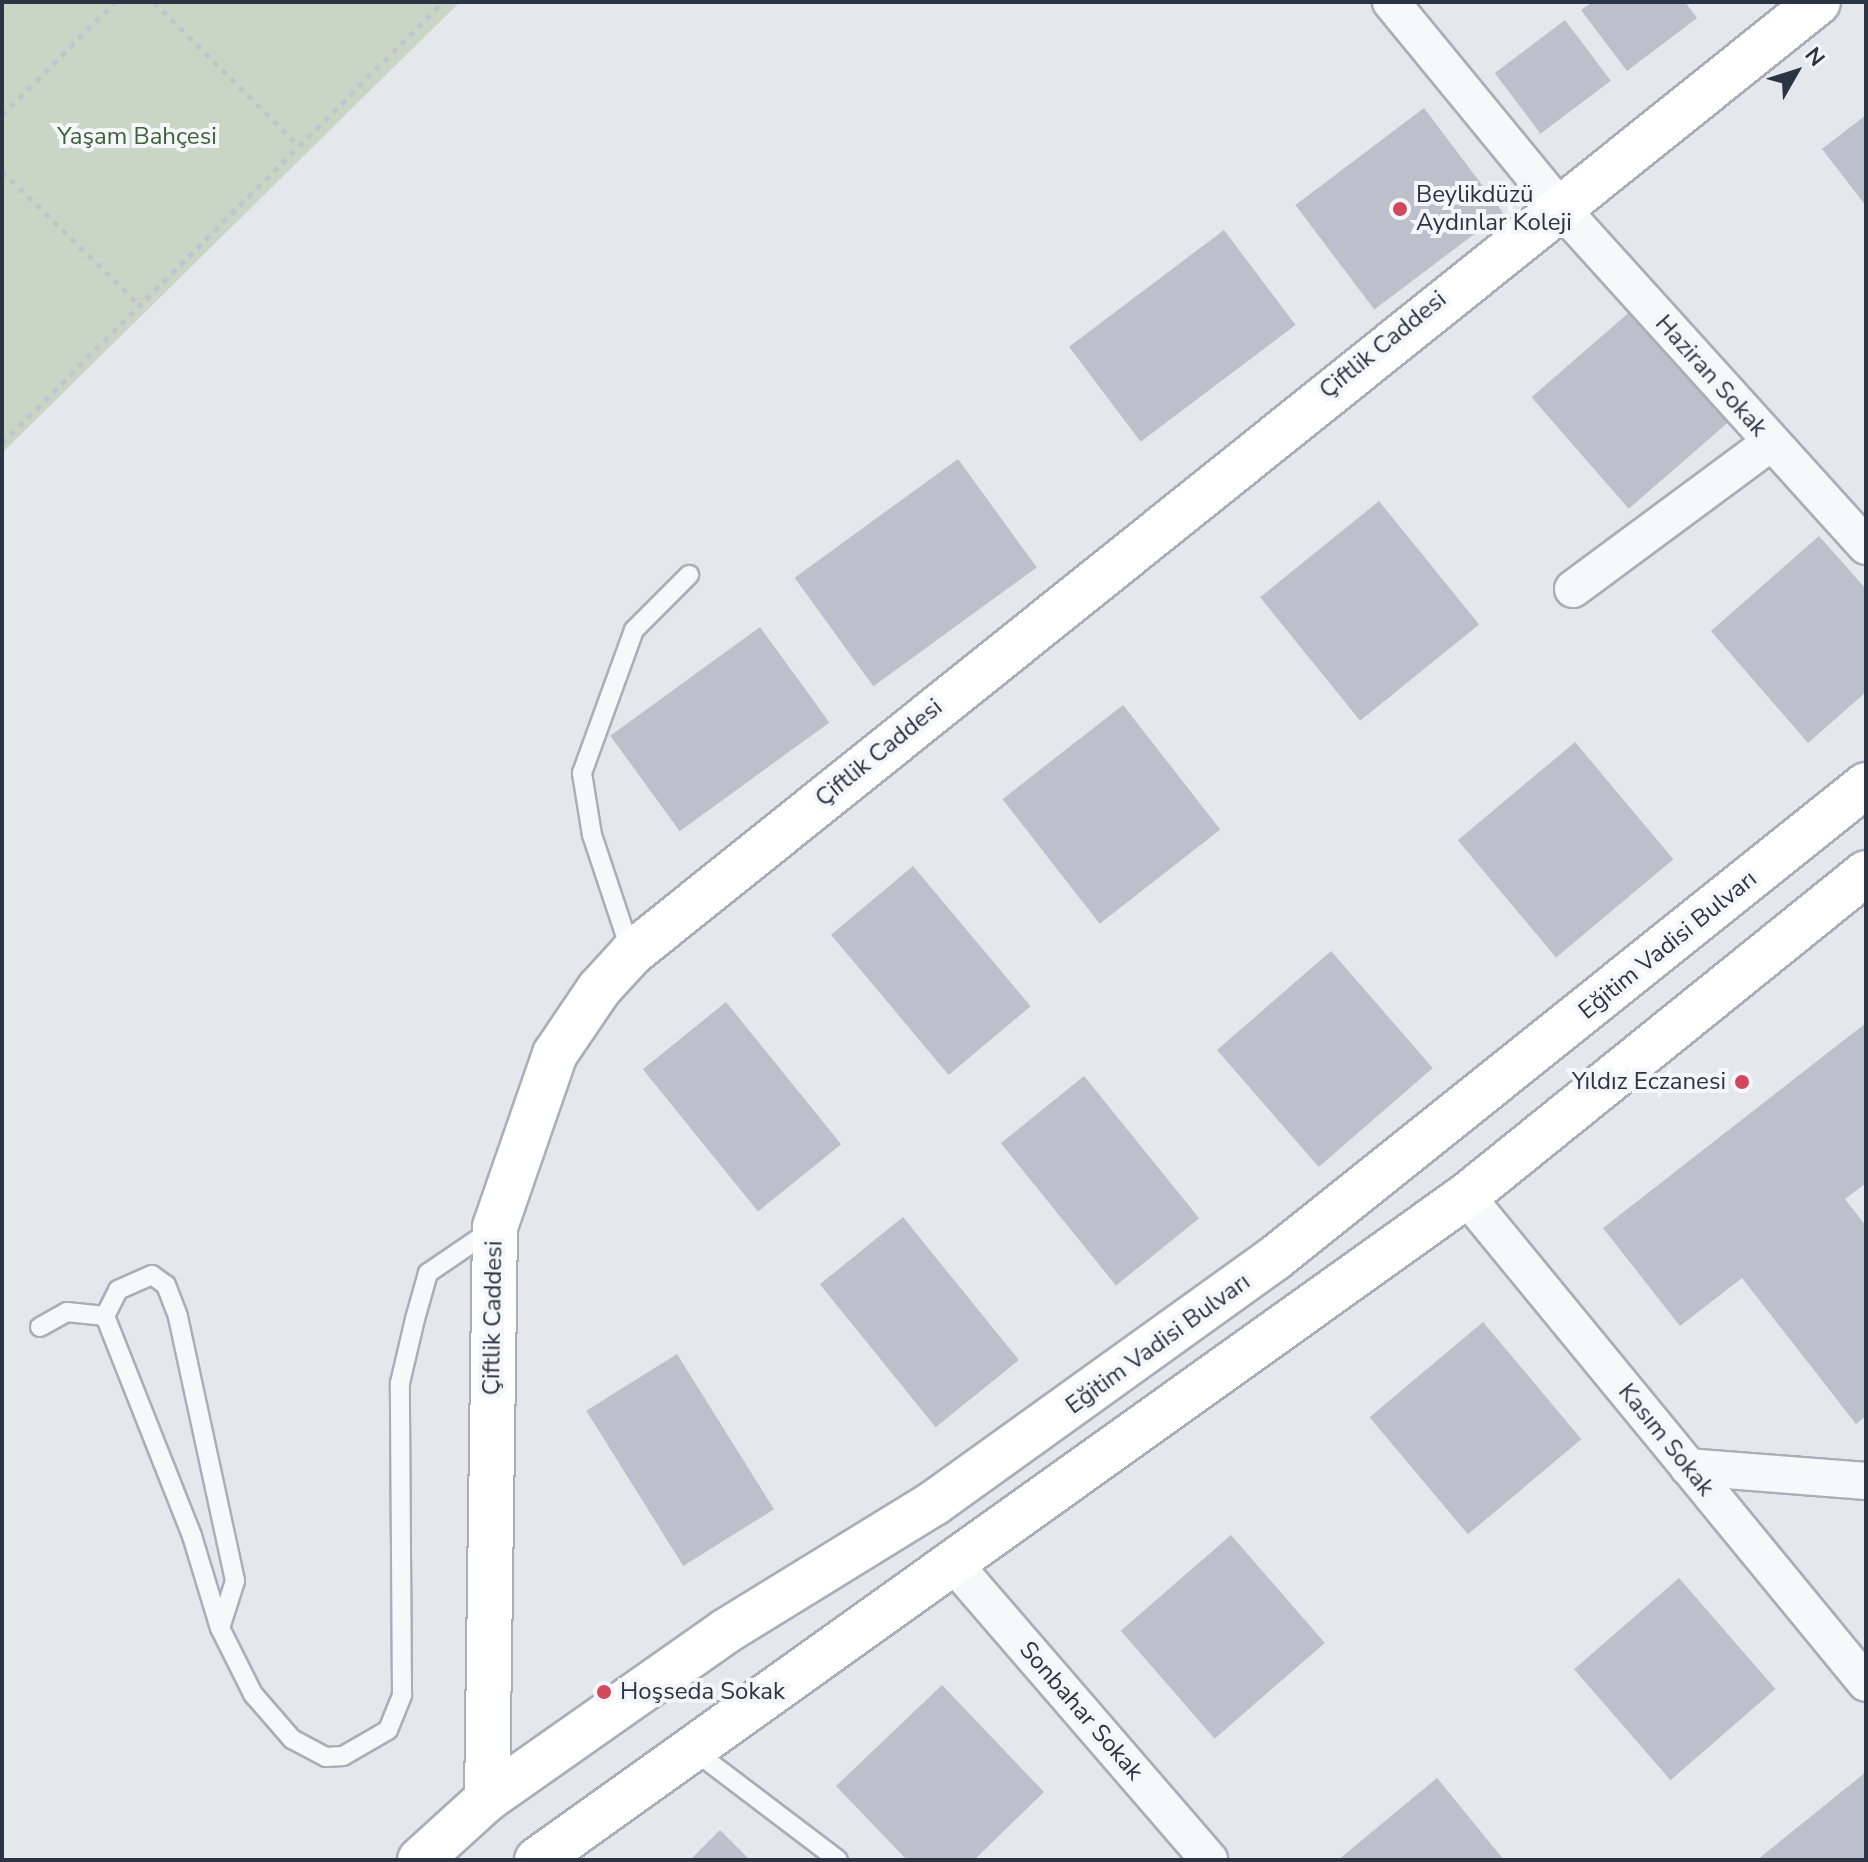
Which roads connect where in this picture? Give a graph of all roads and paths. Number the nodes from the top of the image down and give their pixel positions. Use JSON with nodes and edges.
{"nodes":[{"id":1,"x":115,"y":2,"type":"edge"},
{"id":2,"x":154,"y":2,"type":"edge"},
{"id":3,"x":443,"y":2,"type":"edge"},
{"id":4,"x":1391,"y":2,"type":"edge"},
{"id":5,"x":1818,"y":2,"type":"edge"},
{"id":6,"x":2,"y":115,"type":"edge"},
{"id":7,"x":299,"y":146,"type":"junction"},
{"id":8,"x":2,"y":171,"type":"edge"},
{"id":9,"x":1557,"y":204,"type":"junction"},
{"id":10,"x":141,"y":306,"type":"junction"},
{"id":11,"x":2,"y":443,"type":"edge"},
{"id":12,"x":1770,"y":443,"type":"junction"},
{"id":13,"x":1866,"y":546,"type":"edge"},
{"id":14,"x":689,"y":575,"type":"dead end"},
{"id":15,"x":1573,"y":589,"type":"dead end"},
{"id":16,"x":1866,"y":785,"type":"edge"},
{"id":17,"x":1866,"y":873,"type":"edge"},
{"id":18,"x":632,"y":953,"type":"junction"},
{"id":19,"x":1466,"y":1196,"type":"junction"},
{"id":20,"x":495,"y":1227,"type":"junction"},
{"id":21,"x":105,"y":1316,"type":"junction"},
{"id":22,"x":40,"y":1327,"type":"dead end"},
{"id":23,"x":1688,"y":1467,"type":"junction"},
{"id":24,"x":1866,"y":1481,"type":"edge"},
{"id":25,"x":953,"y":1563,"type":"junction"},
{"id":26,"x":220,"y":1628,"type":"junction"},
{"id":27,"x":1866,"y":1683,"type":"edge"},
{"id":28,"x":692,"y":1749,"type":"junction"},
{"id":29,"x":487,"y":1799,"type":"junction"},
{"id":30,"x":422,"y":1859,"type":"edge"},
{"id":31,"x":537,"y":1860,"type":"edge"},
{"id":32,"x":838,"y":1860,"type":"edge"},
{"id":33,"x":1209,"y":1860,"type":"edge"}],
"edges":[{"from":1,"to":6,"type":"path"},
{"from":2,"to":7,"type":"path"},
{"from":3,"to":7,"type":"path"},
{"from":4,"to":9,"type":"street","name":"Haziran Sokak"},
{"from":5,"to":9,"type":"main road","name":"Çiftlik Caddesi"},
{"from":7,"to":10,"type":"path"},
{"from":8,"to":10,"type":"path"},
{"from":9,"to":12,"type":"street","name":"Haziran Sokak"},
{"from":9,"to":18,"type":"main road","name":"Çiftlik Caddesi"},
{"from":10,"to":11,"type":"path"},
{"from":12,"to":13,"type":"street","name":"Haziran Sokak"},
{"from":12,"to":15,"type":"street"},
{"from":14,"to":18,"type":"lane"},
{"from":16,"to":29,"type":"main road","name":"Eğitim Vadisi Bulvarı"},
{"from":17,"to":19,"type":"main road"},
{"from":18,"to":20,"type":"main road","name":"Çiftlik Caddesi"},
{"from":19,"to":23,"type":"street","name":"Kasım Sokak"},
{"from":19,"to":25,"type":"main road"},
{"from":20,"to":26,"type":"lane"},
{"from":20,"to":29,"type":"main road","name":"Çiftlik Caddesi"},
{"from":21,"to":22,"type":"lane"},
{"from":21,"to":26,"type":"lane"},
{"from":21,"to":26,"type":"lane"},
{"from":23,"to":24,"type":"street"},
{"from":23,"to":27,"type":"street","name":"Kasım Sokak"},
{"from":25,"to":28,"type":"main road"},
{"from":25,"to":33,"type":"street","name":"Sonbahar Sokak"},
{"from":28,"to":31,"type":"main road"},
{"from":28,"to":32,"type":"lane"},
{"from":29,"to":30,"type":"main road","name":"Eğitim Vadisi Bulvarı"}]}
